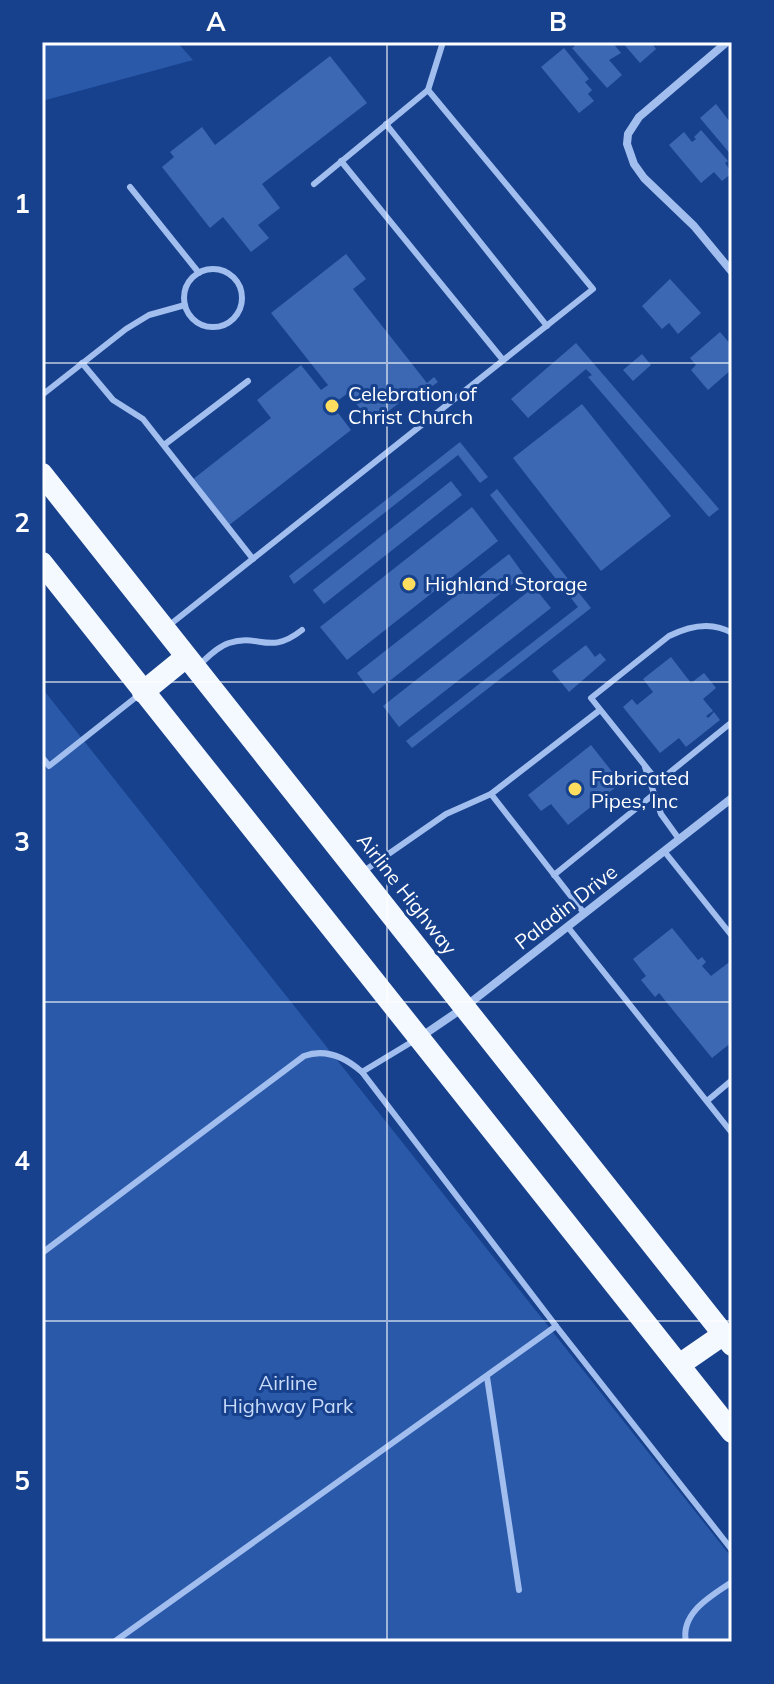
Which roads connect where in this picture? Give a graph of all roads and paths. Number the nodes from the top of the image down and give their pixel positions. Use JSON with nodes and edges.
{"nodes":[{"id":1,"x":443,"y":42,"type":"edge"},
{"id":2,"x":727,"y":42,"type":"edge"},
{"id":3,"x":428,"y":90,"type":"junction"},
{"id":4,"x":386,"y":124,"type":"junction"},
{"id":5,"x":341,"y":161,"type":"junction"},
{"id":6,"x":314,"y":184,"type":"dead end"},
{"id":7,"x":130,"y":187,"type":"dead end"},
{"id":8,"x":732,"y":272,"type":"edge"},
{"id":9,"x":199,"y":273,"type":"junction"},
{"id":10,"x":185,"y":305,"type":"junction"},
{"id":11,"x":547,"y":326,"type":"junction"},
{"id":12,"x":503,"y":360,"type":"junction"},
{"id":13,"x":82,"y":363,"type":"junction"},
{"id":14,"x":248,"y":381,"type":"dead end"},
{"id":15,"x":42,"y":395,"type":"edge"},
{"id":16,"x":164,"y":445,"type":"junction"},
{"id":17,"x":42,"y":474,"type":"edge"},
{"id":18,"x":253,"y":559,"type":"junction"},
{"id":19,"x":42,"y":563,"type":"edge"},
{"id":20,"x":164,"y":629,"type":"junction"},
{"id":21,"x":302,"y":630,"type":"dead end"},
{"id":22,"x":732,"y":633,"type":"edge"},
{"id":23,"x":191,"y":662,"type":"junction"},
{"id":24,"x":143,"y":692,"type":"junction"},
{"id":25,"x":600,"y":710,"type":"junction"},
{"id":26,"x":732,"y":722,"type":"edge"},
{"id":27,"x":42,"y":757,"type":"edge"},
{"id":28,"x":643,"y":763,"type":"junction"},
{"id":29,"x":49,"y":766,"type":"junction"},
{"id":30,"x":42,"y":772,"type":"edge"},
{"id":31,"x":491,"y":794,"type":"junction"},
{"id":32,"x":654,"y":794,"type":"junction"},
{"id":33,"x":732,"y":798,"type":"edge"},
{"id":34,"x":679,"y":839,"type":"junction"},
{"id":35,"x":664,"y":851,"type":"junction"},
{"id":36,"x":361,"y":873,"type":"junction"},
{"id":37,"x":554,"y":875,"type":"junction"},
{"id":38,"x":584,"y":913,"type":"junction"},
{"id":39,"x":567,"y":926,"type":"junction"},
{"id":40,"x":732,"y":936,"type":"edge"},
{"id":41,"x":466,"y":1006,"type":"junction"},
{"id":42,"x":418,"y":1038,"type":"junction"},
{"id":43,"x":362,"y":1072,"type":"junction"},
{"id":44,"x":732,"y":1080,"type":"edge"},
{"id":45,"x":707,"y":1101,"type":"junction"},
{"id":46,"x":732,"y":1133,"type":"edge"},
{"id":47,"x":42,"y":1253,"type":"edge"},
{"id":48,"x":556,"y":1326,"type":"junction"},
{"id":49,"x":729,"y":1336,"type":"edge"},
{"id":50,"x":679,"y":1365,"type":"junction"},
{"id":51,"x":487,"y":1377,"type":"junction"},
{"id":52,"x":732,"y":1432,"type":"edge"},
{"id":53,"x":732,"y":1550,"type":"edge"},
{"id":54,"x":732,"y":1582,"type":"edge"},
{"id":55,"x":519,"y":1590,"type":"dead end"},
{"id":56,"x":114,"y":1642,"type":"edge"},
{"id":57,"x":686,"y":1642,"type":"edge"}],
"edges":[{"from":1,"to":3,"type":"lane"},
{"from":2,"to":8,"type":"street"},
{"from":3,"to":4,"type":"lane"},
{"from":3,"to":11,"type":"lane"},
{"from":4,"to":5,"type":"lane"},
{"from":4,"to":11,"type":"lane"},
{"from":5,"to":6,"type":"lane"},
{"from":5,"to":12,"type":"lane"},
{"from":7,"to":9,"type":"lane"},
{"from":9,"to":10,"type":"lane"},
{"from":9,"to":10,"type":"lane"},
{"from":10,"to":13,"type":"lane"},
{"from":11,"to":12,"type":"lane"},
{"from":12,"to":18,"type":"lane"},
{"from":13,"to":15,"type":"lane"},
{"from":13,"to":16,"type":"lane"},
{"from":14,"to":16,"type":"lane"},
{"from":16,"to":18,"type":"lane"},
{"from":17,"to":20,"type":"highway","name":"Airline Highway"},
{"from":18,"to":20,"type":"lane"},
{"from":19,"to":24,"type":"highway"},
{"from":20,"to":23,"type":"highway","name":"Airline Highway"},
{"from":21,"to":23,"type":"lane"},
{"from":22,"to":25,"type":"lane"},
{"from":23,"to":24,"type":"highway"},
{"from":23,"to":36,"type":"highway","name":"Airline Highway"},
{"from":24,"to":29,"type":"lane"},
{"from":24,"to":42,"type":"highway"},
{"from":25,"to":28,"type":"lane"},
{"from":25,"to":31,"type":"lane"},
{"from":26,"to":28,"type":"lane"},
{"from":27,"to":29,"type":"lane"},
{"from":28,"to":32,"type":"lane"},
{"from":29,"to":30,"type":"lane"},
{"from":31,"to":36,"type":"lane"},
{"from":31,"to":37,"type":"lane"},
{"from":32,"to":34,"type":"lane"},
{"from":32,"to":37,"type":"lane"},
{"from":33,"to":34,"type":"street","name":"Paladin Drive"},
{"from":34,"to":35,"type":"street","name":"Paladin Drive"},
{"from":35,"to":38,"type":"street","name":"Paladin Drive"},
{"from":35,"to":40,"type":"lane"},
{"from":36,"to":41,"type":"highway","name":"Airline Highway"},
{"from":37,"to":38,"type":"lane"},
{"from":38,"to":39,"type":"street","name":"Paladin Drive"},
{"from":39,"to":41,"type":"street","name":"Paladin Drive"},
{"from":39,"to":45,"type":"lane"},
{"from":41,"to":42,"type":"street","name":"Paladin Drive"},
{"from":41,"to":49,"type":"highway","name":"Airline Highway"},
{"from":42,"to":43,"type":"lane"},
{"from":42,"to":50,"type":"highway"},
{"from":43,"to":47,"type":"lane"},
{"from":43,"to":48,"type":"lane"},
{"from":44,"to":45,"type":"lane"},
{"from":45,"to":46,"type":"lane"},
{"from":48,"to":51,"type":"lane"},
{"from":48,"to":53,"type":"lane"},
{"from":49,"to":50,"type":"highway"},
{"from":50,"to":52,"type":"highway"},
{"from":51,"to":55,"type":"lane"},
{"from":51,"to":56,"type":"lane"},
{"from":54,"to":57,"type":"lane"}]}
